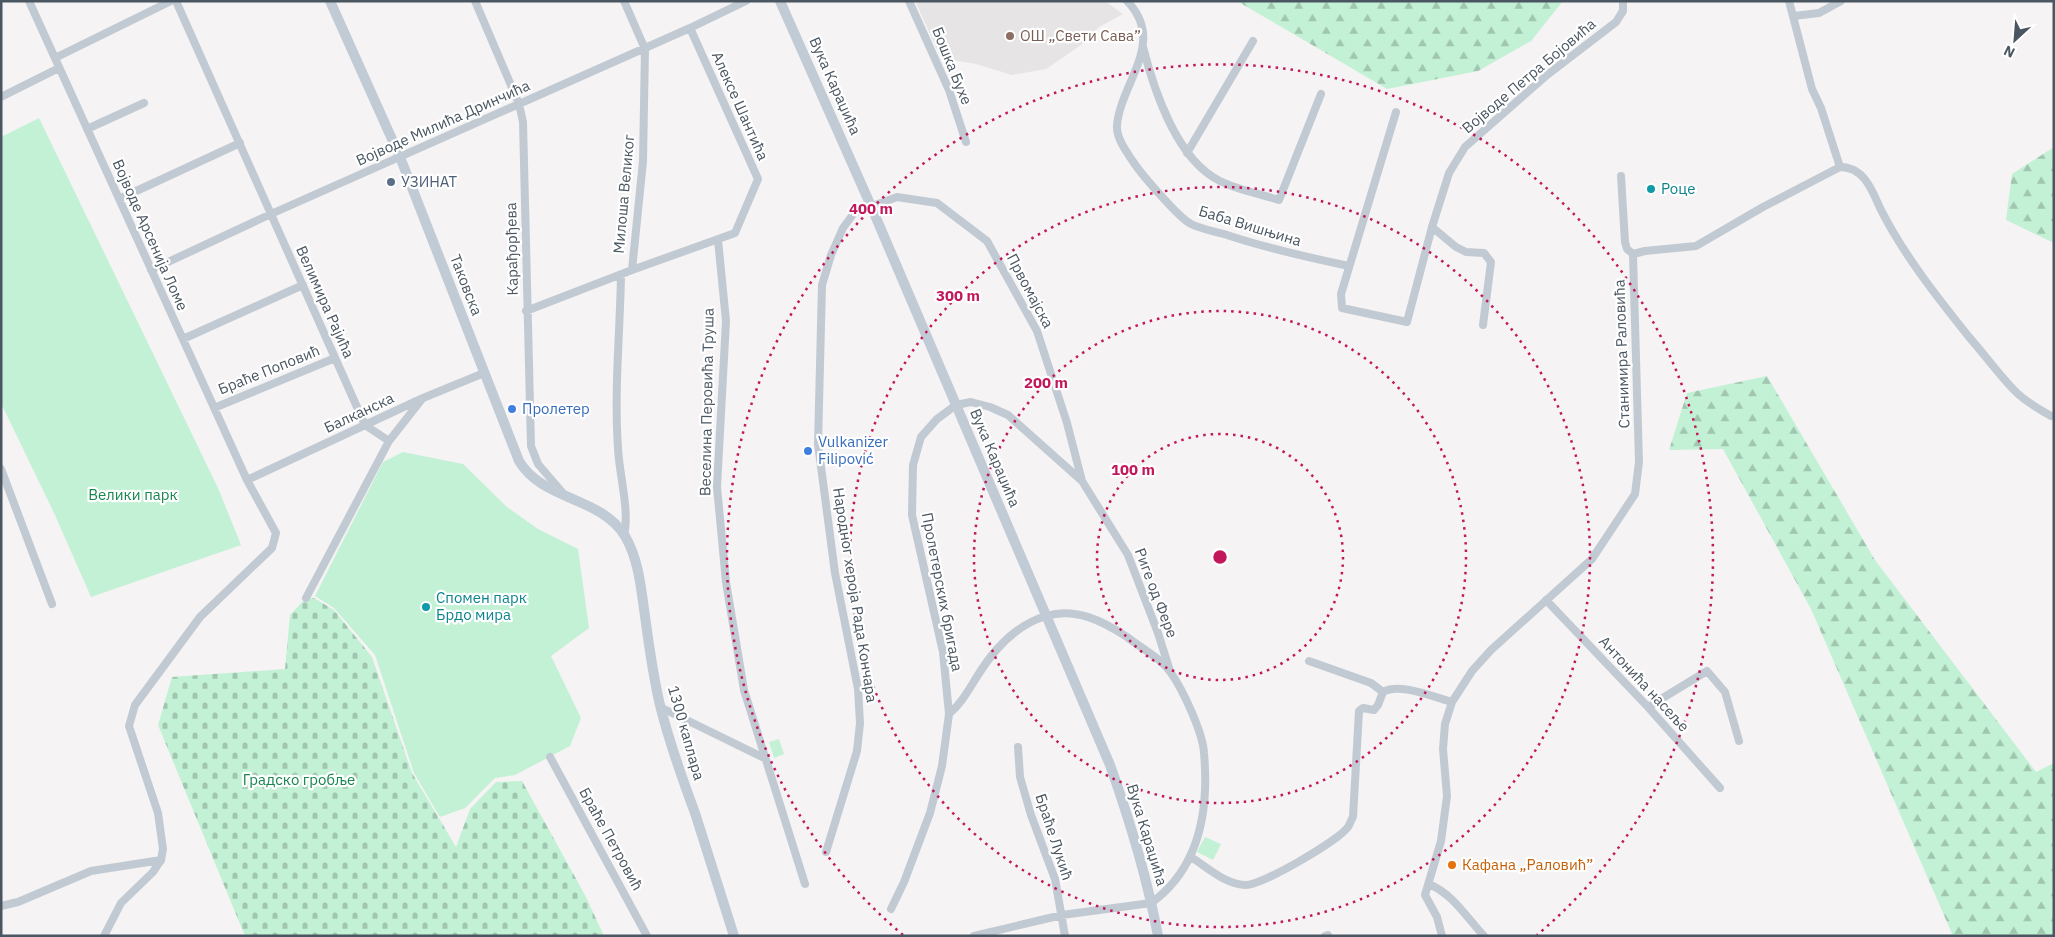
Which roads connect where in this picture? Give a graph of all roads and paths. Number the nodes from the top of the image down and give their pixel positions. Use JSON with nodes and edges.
{"nodes":[{"id":1,"x":29,"y":1,"type":"edge"},
{"id":2,"x":171,"y":1,"type":"edge"},
{"id":3,"x":176,"y":1,"type":"edge"},
{"id":4,"x":330,"y":1,"type":"edge"},
{"id":5,"x":475,"y":1,"type":"edge"},
{"id":6,"x":624,"y":1,"type":"edge"},
{"id":7,"x":746,"y":1,"type":"edge"},
{"id":8,"x":780,"y":1,"type":"edge"},
{"id":9,"x":908,"y":1,"type":"edge"},
{"id":10,"x":1127,"y":1,"type":"edge"},
{"id":11,"x":1623,"y":1,"type":"edge"},
{"id":12,"x":1790,"y":1,"type":"edge"},
{"id":13,"x":1841,"y":1,"type":"edge"},
{"id":14,"x":1794,"y":16,"type":"junction"},
{"id":15,"x":690,"y":28,"type":"junction"},
{"id":16,"x":1253,"y":41,"type":"dead end"},
{"id":17,"x":1143,"y":47,"type":"junction"},
{"id":18,"x":645,"y":49,"type":"junction"},
{"id":19,"x":55,"y":58,"type":"junction"},
{"id":20,"x":59,"y":68,"type":"junction"},
{"id":21,"x":1321,"y":94,"type":"dead end"},
{"id":22,"x":1,"y":96,"type":"edge"},
{"id":23,"x":144,"y":103,"type":"dead end"},
{"id":24,"x":519,"y":104,"type":"junction"},
{"id":25,"x":1396,"y":112,"type":"dead end"},
{"id":26,"x":87,"y":129,"type":"junction"},
{"id":27,"x":966,"y":142,"type":"dead end"},
{"id":28,"x":240,"y":143,"type":"junction"},
{"id":29,"x":1188,"y":153,"type":"junction"},
{"id":30,"x":400,"y":157,"type":"junction"},
{"id":31,"x":1840,"y":167,"type":"junction"},
{"id":32,"x":1621,"y":176,"type":"dead end"},
{"id":33,"x":119,"y":199,"type":"junction"},
{"id":34,"x":871,"y":206,"type":"junction"},
{"id":35,"x":271,"y":214,"type":"junction"},
{"id":36,"x":1432,"y":228,"type":"junction"},
{"id":37,"x":718,"y":240,"type":"junction"},
{"id":38,"x":1633,"y":254,"type":"junction"},
{"id":39,"x":1349,"y":266,"type":"junction"},
{"id":40,"x":151,"y":270,"type":"junction"},
{"id":41,"x":632,"y":270,"type":"junction"},
{"id":42,"x":621,"y":276,"type":"junction"},
{"id":43,"x":303,"y":285,"type":"junction"},
{"id":44,"x":526,"y":311,"type":"junction"},
{"id":45,"x":1483,"y":324,"type":"dead end"},
{"id":46,"x":183,"y":339,"type":"junction"},
{"id":47,"x":335,"y":358,"type":"junction"},
{"id":48,"x":484,"y":372,"type":"junction"},
{"id":49,"x":423,"y":398,"type":"junction"},
{"id":50,"x":956,"y":405,"type":"junction"},
{"id":51,"x":214,"y":408,"type":"junction"},
{"id":52,"x":2051,"y":416,"type":"dead end"},
{"id":53,"x":365,"y":425,"type":"junction"},
{"id":54,"x":389,"y":441,"type":"junction"},
{"id":55,"x":1,"y":469,"type":"edge"},
{"id":56,"x":247,"y":480,"type":"junction"},
{"id":57,"x":1082,"y":481,"type":"junction"},
{"id":58,"x":565,"y":495,"type":"junction"},
{"id":59,"x":624,"y":536,"type":"junction"},
{"id":60,"x":306,"y":598,"type":"dead end"},
{"id":61,"x":1546,"y":600,"type":"junction"},
{"id":62,"x":52,"y":604,"type":"dead end"},
{"id":63,"x":1046,"y":616,"type":"junction"},
{"id":64,"x":1309,"y":661,"type":"dead end"},
{"id":65,"x":1170,"y":670,"type":"junction"},
{"id":66,"x":1382,"y":692,"type":"junction"},
{"id":67,"x":1452,"y":702,"type":"junction"},
{"id":68,"x":660,"y":707,"type":"junction"},
{"id":69,"x":1648,"y":707,"type":"junction"},
{"id":70,"x":950,"y":714,"type":"junction"},
{"id":71,"x":1739,"y":741,"type":"dead end"},
{"id":72,"x":1018,"y":747,"type":"dead end"},
{"id":73,"x":550,"y":757,"type":"dead end"},
{"id":74,"x":764,"y":758,"type":"junction"},
{"id":75,"x":1720,"y":788,"type":"dead end"},
{"id":76,"x":826,"y":852,"type":"dead end"},
{"id":77,"x":1191,"y":857,"type":"junction"},
{"id":78,"x":160,"y":860,"type":"junction"},
{"id":79,"x":805,"y":884,"type":"dead end"},
{"id":80,"x":1429,"y":884,"type":"junction"},
{"id":81,"x":1151,"y":902,"type":"junction"},
{"id":82,"x":1,"y":906,"type":"edge"},
{"id":83,"x":890,"y":910,"type":"dead end"},
{"id":84,"x":1062,"y":915,"type":"junction"},
{"id":85,"x":104,"y":936,"type":"edge"},
{"id":86,"x":647,"y":936,"type":"edge"},
{"id":87,"x":734,"y":936,"type":"edge"},
{"id":88,"x":974,"y":936,"type":"edge"},
{"id":89,"x":1065,"y":936,"type":"edge"},
{"id":90,"x":1158,"y":936,"type":"edge"},
{"id":91,"x":1442,"y":936,"type":"edge"},
{"id":92,"x":1484,"y":936,"type":"edge"}],
"edges":[{"from":1,"to":19,"type":"street","name":"Војводе Арсенија Ломе"},
{"from":2,"to":19,"type":"street"},
{"from":3,"to":28,"type":"street","name":"Велимира Рајића"},
{"from":4,"to":30,"type":"street","name":"Таковска"},
{"from":5,"to":24,"type":"street","name":"Карађорђева"},
{"from":6,"to":18,"type":"street","name":"Милоша Великог"},
{"from":7,"to":15,"type":"street","name":"Војводе Милића Дринчића"},
{"from":8,"to":34,"type":"street","name":"Вука Караџића"},
{"from":9,"to":27,"type":"street","name":"Бошка Бухе"},
{"from":10,"to":17,"type":"street","name":"Баба Вишњина"},
{"from":11,"to":36,"type":"street","name":"Војводе Петра Бојовића"},
{"from":12,"to":14,"type":"street"},
{"from":13,"to":14,"type":"street"},
{"from":14,"to":31,"type":"street"},
{"from":15,"to":18,"type":"street","name":"Војводе Милића Дринчића"},
{"from":15,"to":37,"type":"street","name":"Алексе Шантића"},
{"from":16,"to":29,"type":"street"},
{"from":17,"to":29,"type":"street"},
{"from":17,"to":39,"type":"street","name":"Баба Вишњина"},
{"from":18,"to":24,"type":"street","name":"Војводе Милића Дринчића"},
{"from":18,"to":41,"type":"street","name":"Милоша Великог"},
{"from":19,"to":20,"type":"street","name":"Војводе Арсенија Ломе"},
{"from":20,"to":22,"type":"street"},
{"from":20,"to":26,"type":"street","name":"Војводе Арсенија Ломе"},
{"from":21,"to":29,"type":"street"},
{"from":23,"to":26,"type":"street"},
{"from":24,"to":30,"type":"street","name":"Војводе Милића Дринчића"},
{"from":24,"to":44,"type":"street","name":"Карађорђева"},
{"from":25,"to":39,"type":"street"},
{"from":26,"to":33,"type":"street","name":"Војводе Арсенија Ломе"},
{"from":28,"to":33,"type":"street"},
{"from":28,"to":35,"type":"street","name":"Велимира Рајића"},
{"from":30,"to":35,"type":"street","name":"Војводе Милића Дринчића"},
{"from":30,"to":48,"type":"street","name":"Таковска"},
{"from":31,"to":38,"type":"street"},
{"from":31,"to":52,"type":"street"},
{"from":32,"to":38,"type":"street","name":"Станимира Раловића"},
{"from":33,"to":40,"type":"street","name":"Војводе Арсенија Ломе"},
{"from":34,"to":50,"type":"street","name":"Вука Караџића"},
{"from":34,"to":57,"type":"street","name":"Првомајска"},
{"from":34,"to":76,"type":"street","name":"Народног хероја Рада Кончара"},
{"from":35,"to":40,"type":"street","name":"Војводе Милића Дринчића"},
{"from":35,"to":43,"type":"street","name":"Велимира Рајића"},
{"from":36,"to":39,"type":"street","name":"Војводе Петра Бојовића"},
{"from":36,"to":45,"type":"street"},
{"from":37,"to":41,"type":"street","name":"Алексе Шантића"},
{"from":37,"to":74,"type":"street","name":"Веселина Перовића Труша"},
{"from":38,"to":61,"type":"street","name":"Станимира Раловића"},
{"from":40,"to":46,"type":"street","name":"Војводе Арсенија Ломе"},
{"from":41,"to":42,"type":"street","name":"Милоша Великог"},
{"from":42,"to":44,"type":"street"},
{"from":42,"to":59,"type":"street","name":"Милоша Великог"},
{"from":43,"to":46,"type":"street"},
{"from":43,"to":47,"type":"street","name":"Велимира Рајића"},
{"from":44,"to":58,"type":"street","name":"Карађорђева"},
{"from":46,"to":51,"type":"street","name":"Војводе Арсенија Ломе"},
{"from":47,"to":51,"type":"street","name":"Браће Поповић"},
{"from":47,"to":53,"type":"street","name":"Велимира Рајића"},
{"from":48,"to":49,"type":"street","name":"Балканска"},
{"from":48,"to":58,"type":"street","name":"Таковска"},
{"from":49,"to":53,"type":"street","name":"Балканска"},
{"from":49,"to":54,"type":"street"},
{"from":50,"to":57,"type":"street","name":"Риге од Фере"},
{"from":50,"to":63,"type":"street","name":"Вука Караџића"},
{"from":50,"to":70,"type":"street","name":"Пролетерских бригада"},
{"from":51,"to":56,"type":"street","name":"Војводе Арсенија Ломе"},
{"from":53,"to":54,"type":"street"},
{"from":53,"to":56,"type":"street","name":"Балканска"},
{"from":54,"to":60,"type":"street"},
{"from":55,"to":62,"type":"street"},
{"from":56,"to":78,"type":"street","name":"Војводе Арсенија Ломе"},
{"from":57,"to":65,"type":"street","name":"Риге од Фере"},
{"from":58,"to":59,"type":"street","name":"Таковска"},
{"from":59,"to":68,"type":"street","name":"1300 каплара"},
{"from":61,"to":67,"type":"street","name":"Станимира Раловића"},
{"from":61,"to":69,"type":"street","name":"Антонића насеље"},
{"from":63,"to":65,"type":"street"},
{"from":63,"to":70,"type":"street"},
{"from":63,"to":81,"type":"street","name":"Вука Караџића"},
{"from":64,"to":66,"type":"street"},
{"from":65,"to":77,"type":"street"},
{"from":66,"to":67,"type":"street"},
{"from":66,"to":77,"type":"street"},
{"from":67,"to":80,"type":"street","name":"Станимира Раловића"},
{"from":68,"to":74,"type":"street"},
{"from":68,"to":87,"type":"street","name":"1300 каплара"},
{"from":69,"to":71,"type":"street"},
{"from":69,"to":75,"type":"street","name":"Антонића насеље"},
{"from":70,"to":83,"type":"street","name":"Пролетерских бригада"},
{"from":72,"to":84,"type":"street","name":"Браће Лукић"},
{"from":73,"to":86,"type":"street","name":"Браће Петровић"},
{"from":74,"to":79,"type":"street","name":"Веселина Перовића Труша"},
{"from":77,"to":81,"type":"street"},
{"from":78,"to":82,"type":"street"},
{"from":78,"to":85,"type":"street"},
{"from":80,"to":91,"type":"street","name":"Станимира Раловића"},
{"from":80,"to":92,"type":"street"},
{"from":81,"to":84,"type":"street"},
{"from":81,"to":90,"type":"street","name":"Вука Караџића"},
{"from":84,"to":88,"type":"street"},
{"from":84,"to":89,"type":"street","name":"Браће Лукић"}]}
